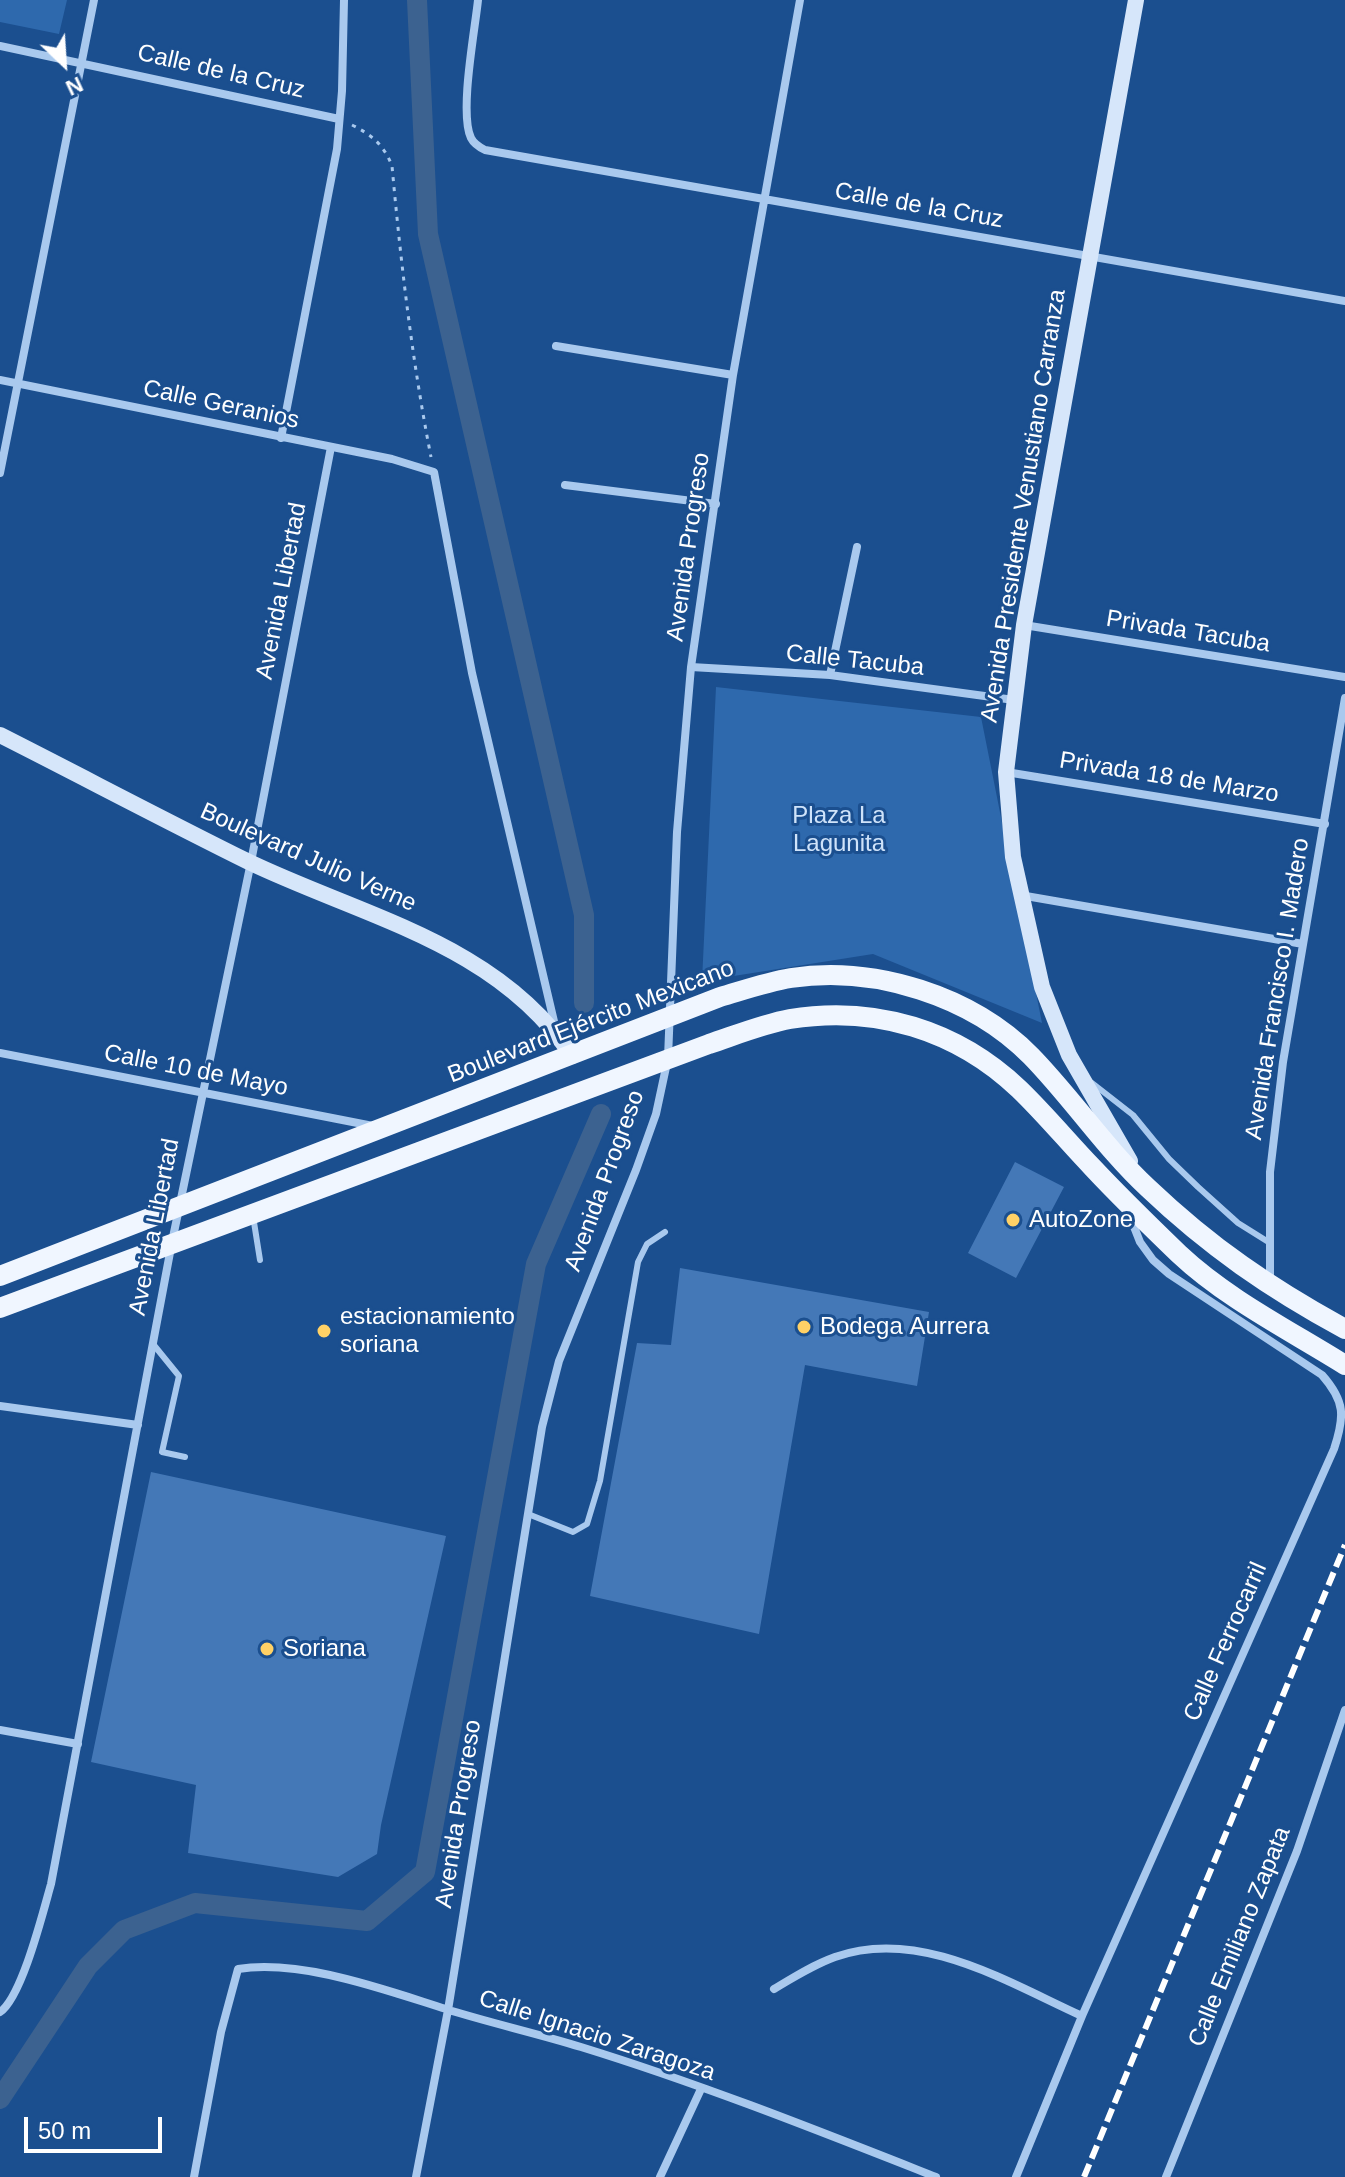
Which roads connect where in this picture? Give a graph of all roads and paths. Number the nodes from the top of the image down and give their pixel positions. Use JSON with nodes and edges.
{"nodes":[{"id":1,"x":94,"y":0,"type":"edge"},
{"id":2,"x":344,"y":0,"type":"edge"},
{"id":3,"x":478,"y":0,"type":"edge"},
{"id":4,"x":800,"y":0,"type":"edge"},
{"id":5,"x":1136,"y":0,"type":"edge"},
{"id":6,"x":0,"y":46,"type":"edge"},
{"id":7,"x":82,"y":61,"type":"junction"},
{"id":8,"x":339,"y":119,"type":"junction"},
{"id":9,"x":766,"y":199,"type":"junction"},
{"id":10,"x":1090,"y":258,"type":"junction"},
{"id":11,"x":1345,"y":301,"type":"edge"},
{"id":12,"x":556,"y":346,"type":"dead end"},
{"id":13,"x":733,"y":375,"type":"junction"},
{"id":14,"x":0,"y":380,"type":"edge"},
{"id":15,"x":18,"y":383,"type":"junction"},
{"id":16,"x":281,"y":438,"type":"junction"},
{"id":17,"x":331,"y":447,"type":"junction"},
{"id":18,"x":434,"y":472,"type":"junction"},
{"id":19,"x":0,"y":473,"type":"edge"},
{"id":20,"x":565,"y":485,"type":"dead end"},
{"id":21,"x":716,"y":504,"type":"junction"},
{"id":22,"x":857,"y":547,"type":"dead end"},
{"id":23,"x":1024,"y":625,"type":"junction"},
{"id":24,"x":691,"y":667,"type":"junction"},
{"id":25,"x":830,"y":675,"type":"junction"},
{"id":26,"x":1345,"y":677,"type":"edge"},
{"id":27,"x":1345,"y":698,"type":"edge"},
{"id":28,"x":1014,"y":700,"type":"junction"},
{"id":29,"x":0,"y":735,"type":"edge"},
{"id":30,"x":1006,"y":772,"type":"junction"},
{"id":31,"x":1325,"y":824,"type":"junction"},
{"id":32,"x":251,"y":862,"type":"junction"},
{"id":33,"x":1019,"y":895,"type":"junction"},
{"id":34,"x":1303,"y":944,"type":"junction"},
{"id":35,"x":670,"y":1016,"type":"junction"},
{"id":36,"x":556,"y":1032,"type":"junction"},
{"id":37,"x":0,"y":1053,"type":"edge"},
{"id":38,"x":578,"y":1053,"type":"junction"},
{"id":39,"x":661,"y":1061,"type":"junction"},
{"id":40,"x":1078,"y":1073,"type":"junction"},
{"id":41,"x":202,"y":1093,"type":"junction"},
{"id":42,"x":385,"y":1128,"type":"junction"},
{"id":43,"x":1146,"y":1186,"type":"junction"},
{"id":44,"x":1125,"y":1201,"type":"junction"},
{"id":45,"x":179,"y":1208,"type":"junction"},
{"id":46,"x":252,"y":1212,"type":"junction"},
{"id":47,"x":665,"y":1232,"type":"dead end"},
{"id":48,"x":172,"y":1242,"type":"junction"},
{"id":49,"x":1270,"y":1243,"type":"junction"},
{"id":50,"x":260,"y":1260,"type":"dead end"},
{"id":51,"x":0,"y":1276,"type":"edge"},
{"id":52,"x":1270,"y":1287,"type":"junction"},
{"id":53,"x":0,"y":1308,"type":"edge"},
{"id":54,"x":1345,"y":1327,"type":"edge"},
{"id":55,"x":153,"y":1344,"type":"junction"},
{"id":56,"x":1345,"y":1365,"type":"edge"},
{"id":57,"x":0,"y":1406,"type":"edge"},
{"id":58,"x":138,"y":1425,"type":"junction"},
{"id":59,"x":185,"y":1457,"type":"dead end"},
{"id":60,"x":528,"y":1514,"type":"junction"},
{"id":61,"x":1345,"y":1710,"type":"edge"},
{"id":62,"x":0,"y":1730,"type":"edge"},
{"id":63,"x":78,"y":1744,"type":"junction"},
{"id":64,"x":774,"y":1989,"type":"dead end"},
{"id":65,"x":448,"y":2010,"type":"junction"},
{"id":66,"x":2,"y":2011,"type":"edge"},
{"id":67,"x":1082,"y":2016,"type":"junction"},
{"id":68,"x":701,"y":2089,"type":"junction"},
{"id":69,"x":194,"y":2177,"type":"edge"},
{"id":70,"x":416,"y":2177,"type":"edge"},
{"id":71,"x":660,"y":2177,"type":"edge"},
{"id":72,"x":936,"y":2177,"type":"edge"},
{"id":73,"x":1016,"y":2177,"type":"edge"},
{"id":74,"x":1166,"y":2177,"type":"edge"}],
"edges":[{"from":1,"to":7,"type":"street"},
{"from":2,"to":8,"type":"street"},
{"from":3,"to":9,"type":"street","name":"Calle de la Cruz"},
{"from":4,"to":9,"type":"street","name":"Avenida Progreso"},
{"from":5,"to":10,"type":"main road","name":"Avenida Presidente Venustiano Carranza"},
{"from":6,"to":7,"type":"street","name":"Calle de la Cruz"},
{"from":7,"to":8,"type":"street","name":"Calle de la Cruz"},
{"from":7,"to":15,"type":"street"},
{"from":8,"to":16,"type":"street"},
{"from":8,"to":18,"type":"path"},
{"from":9,"to":10,"type":"street","name":"Calle de la Cruz"},
{"from":9,"to":13,"type":"street","name":"Avenida Progreso"},
{"from":10,"to":11,"type":"street","name":"Calle de la Cruz"},
{"from":10,"to":23,"type":"main road","name":"Avenida Presidente Venustiano Carranza"},
{"from":12,"to":13,"type":"street"},
{"from":13,"to":21,"type":"street","name":"Avenida Progreso"},
{"from":14,"to":15,"type":"street","name":"Calle Geranios"},
{"from":15,"to":16,"type":"street","name":"Calle Geranios"},
{"from":15,"to":19,"type":"street"},
{"from":16,"to":17,"type":"street","name":"Calle Geranios"},
{"from":17,"to":18,"type":"street","name":"Calle Geranios"},
{"from":17,"to":32,"type":"street","name":"Avenida Libertad"},
{"from":18,"to":36,"type":"street"},
{"from":20,"to":21,"type":"street"},
{"from":21,"to":24,"type":"street","name":"Avenida Progreso"},
{"from":22,"to":25,"type":"street"},
{"from":23,"to":26,"type":"street","name":"Privada Tacuba"},
{"from":23,"to":28,"type":"main road","name":"Avenida Presidente Venustiano Carranza"},
{"from":24,"to":25,"type":"street","name":"Calle Tacuba"},
{"from":24,"to":35,"type":"street","name":"Avenida Progreso"},
{"from":25,"to":28,"type":"street","name":"Calle Tacuba"},
{"from":27,"to":31,"type":"street","name":"Avenida Francisco I. Madero"},
{"from":28,"to":30,"type":"main road","name":"Avenida Presidente Venustiano Carranza"},
{"from":29,"to":32,"type":"main road","name":"Boulevard Julio Verne"},
{"from":30,"to":31,"type":"street","name":"Privada 18 de Marzo"},
{"from":30,"to":33,"type":"main road","name":"Avenida Presidente Venustiano Carranza"},
{"from":31,"to":34,"type":"street","name":"Avenida Francisco I. Madero"},
{"from":32,"to":36,"type":"main road","name":"Boulevard Julio Verne"},
{"from":32,"to":41,"type":"street","name":"Avenida Libertad"},
{"from":33,"to":34,"type":"street"},
{"from":33,"to":40,"type":"main road","name":"Avenida Presidente Venustiano Carranza"},
{"from":34,"to":49,"type":"street","name":"Avenida Francisco I. Madero"},
{"from":35,"to":38,"type":"main road","name":"Boulevard Ejército Mexicano"},
{"from":35,"to":39,"type":"street","name":"Avenida Progreso"},
{"from":35,"to":43,"type":"main road","name":"Boulevard Ejército Mexicano"},
{"from":36,"to":38,"type":"main road","name":"Boulevard Julio Verne"},
{"from":37,"to":41,"type":"street","name":"Calle 10 de Mayo"},
{"from":38,"to":42,"type":"main road","name":"Boulevard Ejército Mexicano"},
{"from":39,"to":44,"type":"main road"},
{"from":39,"to":46,"type":"main road"},
{"from":39,"to":60,"type":"street","name":"Avenida Progreso"},
{"from":40,"to":43,"type":"main road","name":"Avenida Presidente Venustiano Carranza"},
{"from":40,"to":49,"type":"lane"},
{"from":41,"to":42,"type":"street","name":"Calle 10 de Mayo"},
{"from":41,"to":45,"type":"street","name":"Avenida Libertad"},
{"from":42,"to":45,"type":"main road","name":"Boulevard Ejército Mexicano"},
{"from":43,"to":52,"type":"main road","name":"Boulevard Ejército Mexicano"},
{"from":44,"to":56,"type":"main road"},
{"from":44,"to":67,"type":"street","name":"Calle Ferrocarril"},
{"from":45,"to":48,"type":"street","name":"Avenida Libertad"},
{"from":45,"to":51,"type":"main road","name":"Boulevard Ejército Mexicano"},
{"from":46,"to":48,"type":"main road"},
{"from":46,"to":50,"type":"lane"},
{"from":47,"to":60,"type":"lane"},
{"from":48,"to":53,"type":"main road"},
{"from":48,"to":55,"type":"street","name":"Avenida Libertad"},
{"from":49,"to":52,"type":"street","name":"Avenida Francisco I. Madero"},
{"from":52,"to":54,"type":"main road","name":"Boulevard Ejército Mexicano"},
{"from":55,"to":58,"type":"street","name":"Avenida Libertad"},
{"from":55,"to":59,"type":"lane"},
{"from":57,"to":58,"type":"street"},
{"from":58,"to":63,"type":"street","name":"Avenida Libertad"},
{"from":60,"to":65,"type":"street","name":"Avenida Progreso"},
{"from":61,"to":74,"type":"street","name":"Calle Emiliano Zapata"},
{"from":62,"to":63,"type":"street"},
{"from":63,"to":66,"type":"street","name":"Avenida Libertad"},
{"from":64,"to":67,"type":"street"},
{"from":65,"to":68,"type":"street","name":"Calle Ignacio Zaragoza"},
{"from":65,"to":69,"type":"street","name":"Calle Ignacio Zaragoza"},
{"from":65,"to":70,"type":"street","name":"Avenida Progreso"},
{"from":67,"to":73,"type":"street","name":"Calle Ferrocarril"},
{"from":68,"to":71,"type":"street"},
{"from":68,"to":72,"type":"street","name":"Calle Ignacio Zaragoza"}]}
